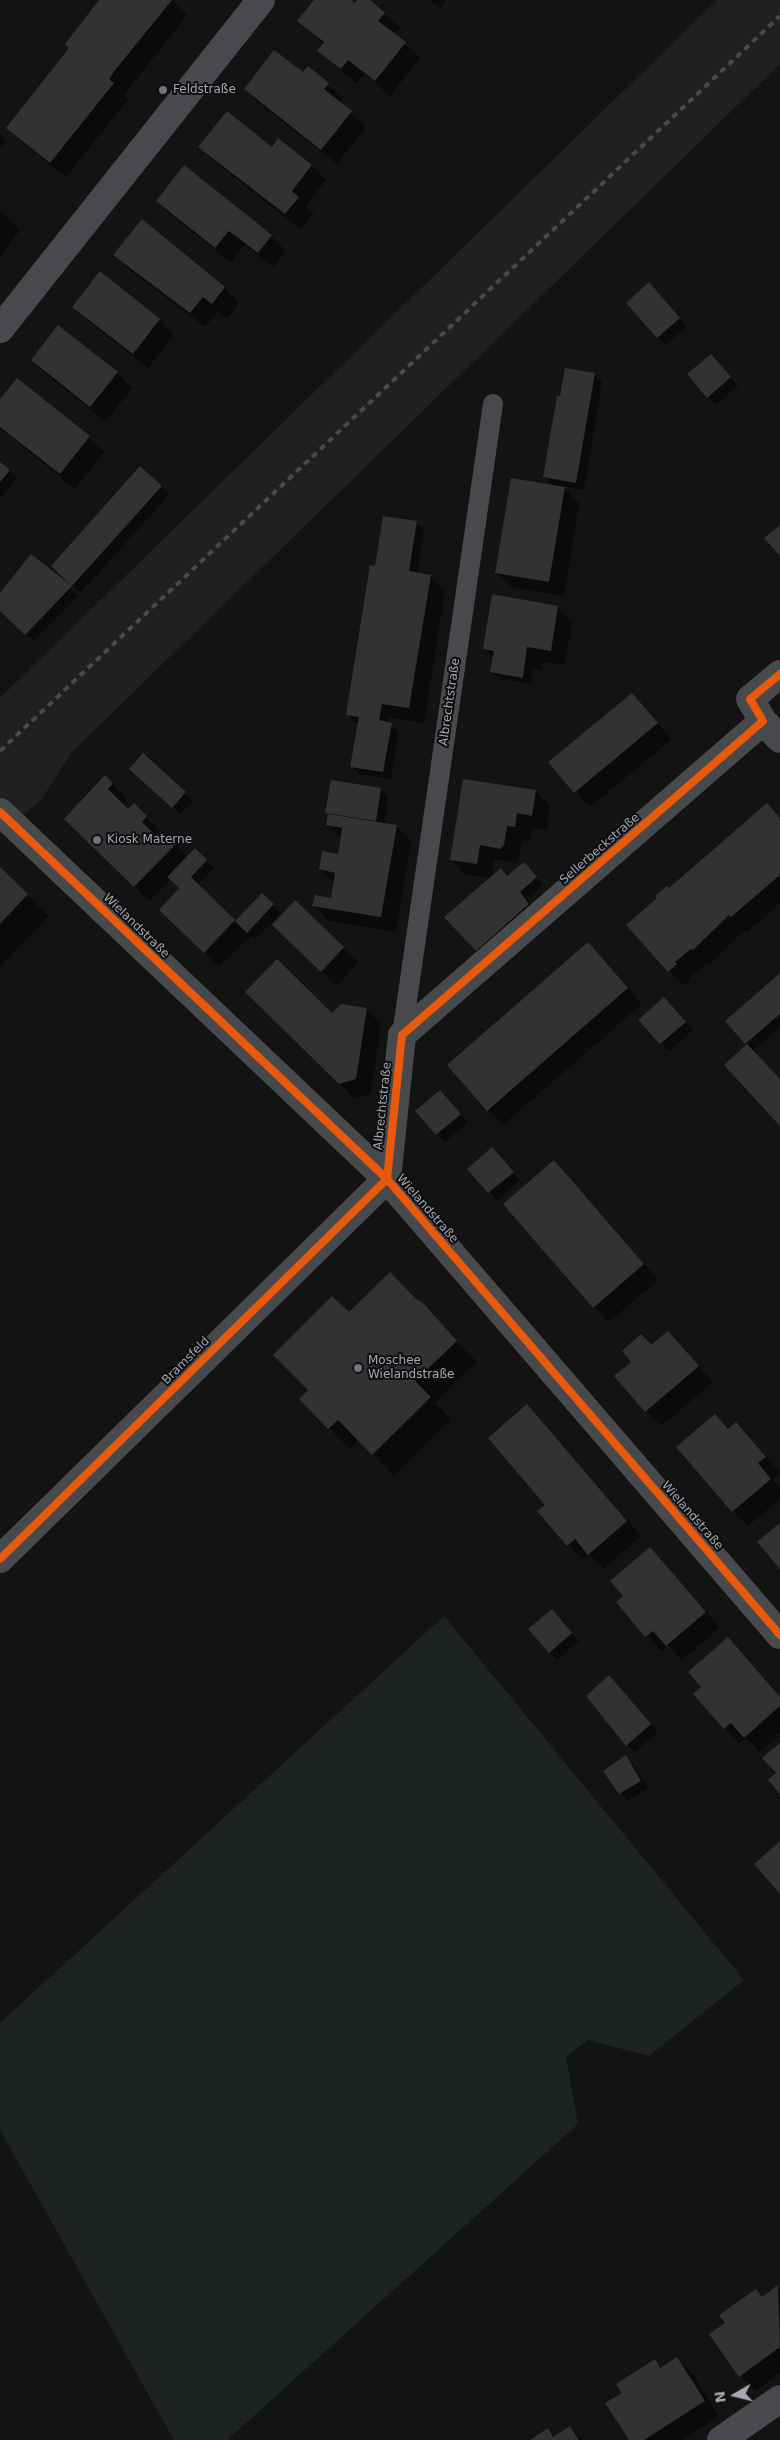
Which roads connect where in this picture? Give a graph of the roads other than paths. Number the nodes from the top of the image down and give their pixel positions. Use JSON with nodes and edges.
{"nodes":[{"id":1,"x":262,"y":0,"type":"edge"},
{"id":2,"x":0,"y":329,"type":"edge"},
{"id":3,"x":493,"y":404,"type":"dead end"},
{"id":4,"x":780,"y":674,"type":"edge"},
{"id":5,"x":772,"y":730,"type":"edge"},
{"id":6,"x":0,"y":812,"type":"edge"},
{"id":7,"x":402,"y":1036,"type":"junction"},
{"id":8,"x":387,"y":1179,"type":"junction"},
{"id":9,"x":0,"y":1559,"type":"edge"},
{"id":10,"x":780,"y":1635,"type":"edge"},
{"id":11,"x":780,"y":2399,"type":"edge"},
{"id":12,"x":721,"y":2440,"type":"edge"}],
"edges":[{"from":1,"to":2,"type":"street"},
{"from":3,"to":7,"type":"lane","name":"Albrechtstraße"},
{"from":4,"to":5,"type":"street","name":"Sellerbeckstraße"},
{"from":5,"to":7,"type":"street","name":"Sellerbeckstraße"},
{"from":6,"to":8,"type":"street","name":"Wielandstraße"},
{"from":7,"to":8,"type":"street","name":"Albrechtstraße"},
{"from":8,"to":9,"type":"street","name":"Bramsfeld"},
{"from":8,"to":10,"type":"street","name":"Wielandstraße"},
{"from":11,"to":12,"type":"street"}]}
